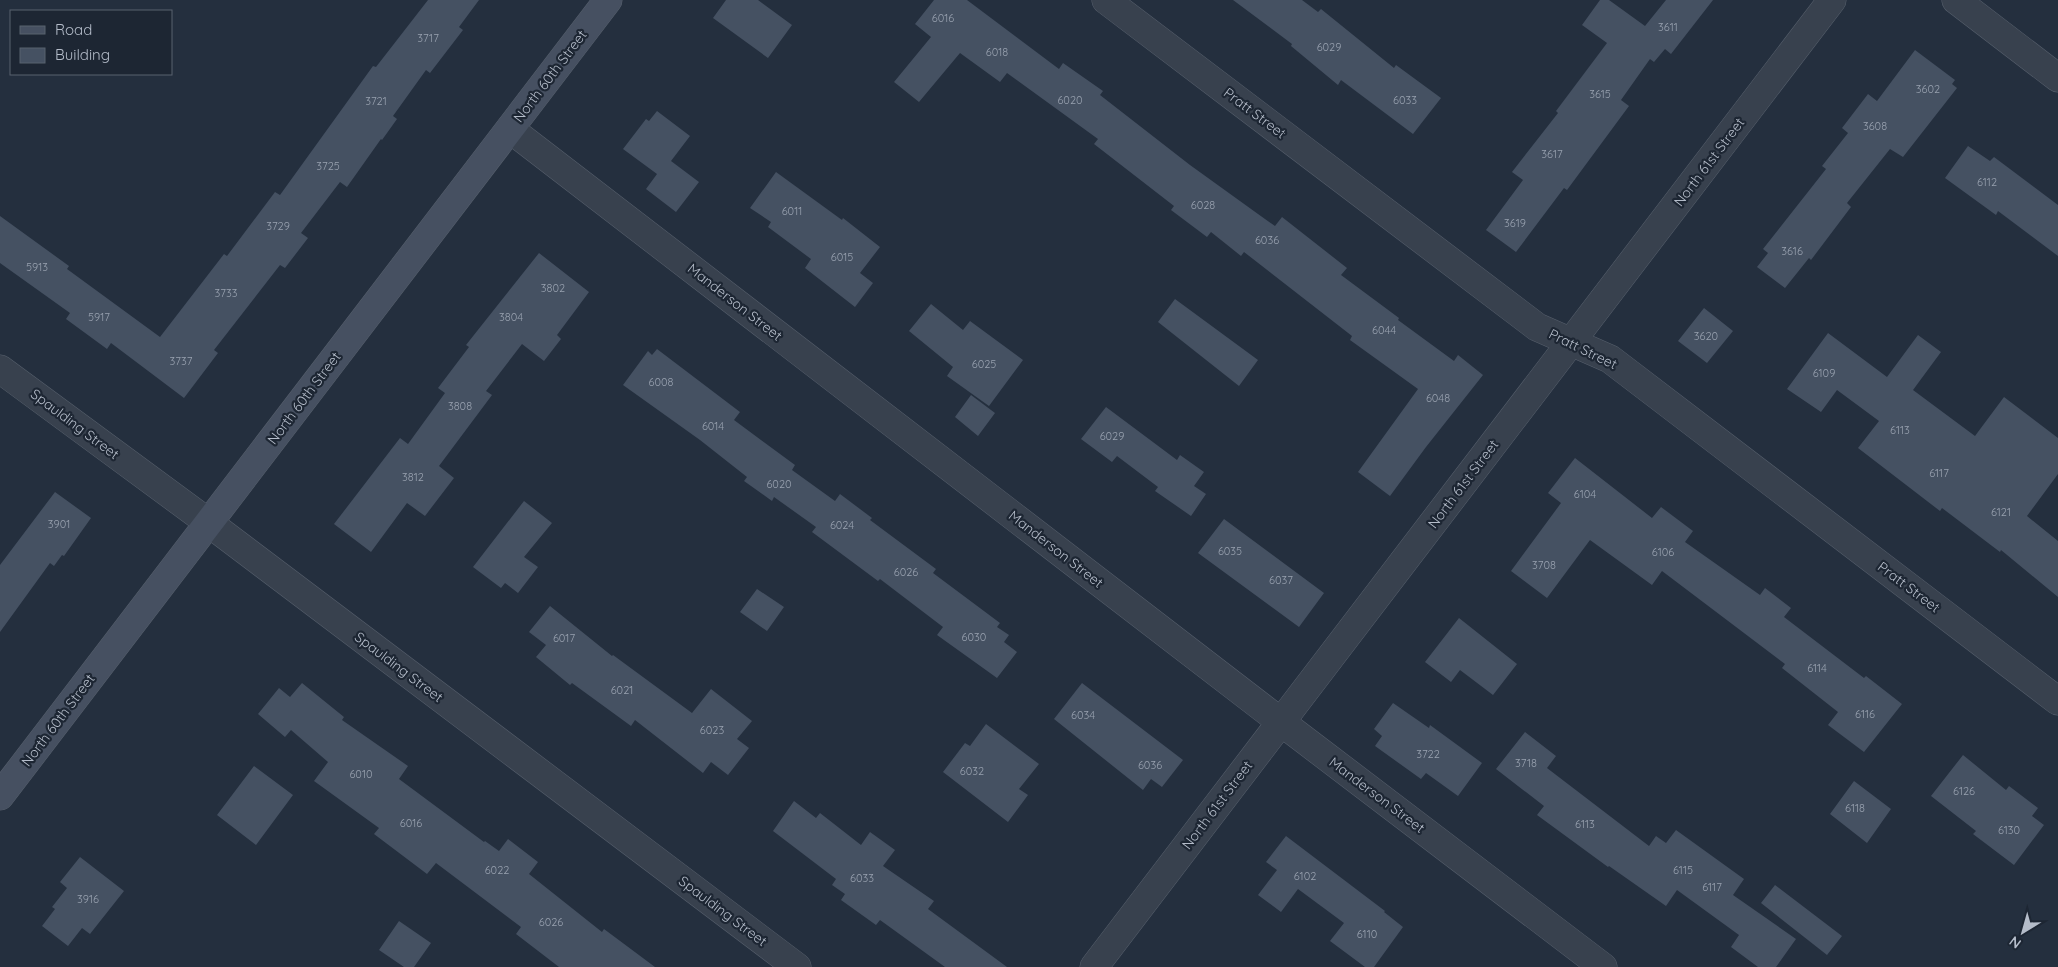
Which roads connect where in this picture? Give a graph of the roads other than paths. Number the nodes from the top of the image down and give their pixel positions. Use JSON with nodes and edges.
{"nodes":[{"id":1,"x":608,"y":0,"type":"edge"},
{"id":2,"x":1106,"y":0,"type":"edge"},
{"id":3,"x":1832,"y":0,"type":"edge"},
{"id":4,"x":1956,"y":0,"type":"edge"},
{"id":5,"x":2058,"y":78,"type":"edge"},
{"id":6,"x":510,"y":129,"type":"junction"},
{"id":7,"x":1571,"y":342,"type":"junction"},
{"id":8,"x":0,"y":369,"type":"edge"},
{"id":9,"x":209,"y":523,"type":"junction"},
{"id":10,"x":2058,"y":701,"type":"edge"},
{"id":11,"x":1281,"y":722,"type":"junction"},
{"id":12,"x":0,"y":796,"type":"edge"},
{"id":13,"x":797,"y":967,"type":"edge"},
{"id":14,"x":1094,"y":967,"type":"edge"},
{"id":15,"x":1603,"y":967,"type":"edge"}],
"edges":[{"from":1,"to":6,"type":"main road","name":"North 60th Street"},
{"from":2,"to":7,"type":"street","name":"Pratt Street"},
{"from":3,"to":7,"type":"street","name":"North 61st Street"},
{"from":4,"to":5,"type":"street"},
{"from":6,"to":9,"type":"main road","name":"North 60th Street"},
{"from":6,"to":11,"type":"street","name":"Manderson Street"},
{"from":7,"to":10,"type":"street","name":"Pratt Street"},
{"from":7,"to":11,"type":"street","name":"North 61st Street"},
{"from":8,"to":9,"type":"street","name":"Spaulding Street"},
{"from":9,"to":12,"type":"main road","name":"North 60th Street"},
{"from":9,"to":13,"type":"street","name":"Spaulding Street"},
{"from":11,"to":14,"type":"street","name":"North 61st Street"},
{"from":11,"to":15,"type":"street","name":"Manderson Street"}]}
